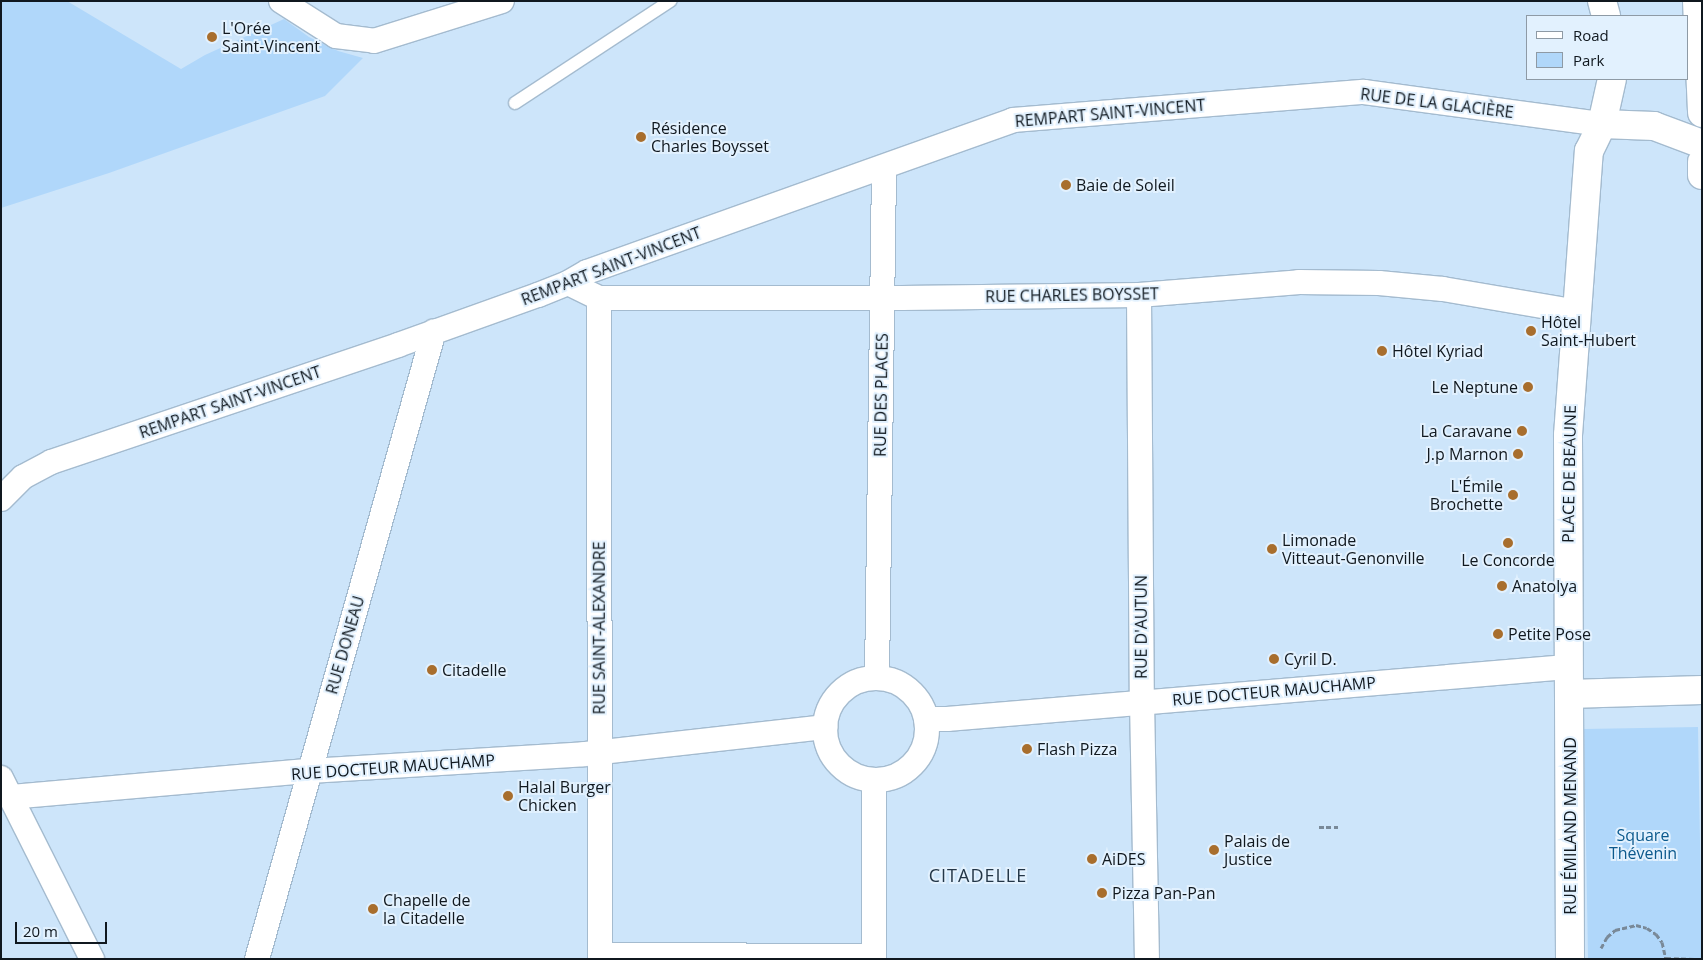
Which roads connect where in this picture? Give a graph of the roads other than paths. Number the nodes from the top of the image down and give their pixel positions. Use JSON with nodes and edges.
{"nodes":[{"id":1,"x":281,"y":1,"type":"edge"},
{"id":2,"x":502,"y":1,"type":"edge"},
{"id":3,"x":670,"y":1,"type":"edge"},
{"id":4,"x":1602,"y":1,"type":"edge"},
{"id":5,"x":1697,"y":1,"type":"edge"},
{"id":6,"x":1606,"y":15,"type":"edge"},
{"id":7,"x":1612,"y":80,"type":"edge"},
{"id":8,"x":1240,"y":102,"type":"joint"},
{"id":9,"x":515,"y":103,"type":"dead end"},
{"id":10,"x":1702,"y":113,"type":"edge"},
{"id":11,"x":1602,"y":124,"type":"junction"},
{"id":12,"x":1702,"y":144,"type":"edge"},
{"id":13,"x":1702,"y":162,"type":"edge"},
{"id":14,"x":884,"y":167,"type":"junction"},
{"id":15,"x":1702,"y":175,"type":"edge"},
{"id":16,"x":568,"y":283,"type":"junction"},
{"id":17,"x":1139,"y":295,"type":"junction"},
{"id":18,"x":598,"y":298,"type":"junction"},
{"id":19,"x":882,"y":298,"type":"junction"},
{"id":20,"x":1578,"y":312,"type":"junction"},
{"id":21,"x":434,"y":331,"type":"junction"},
{"id":22,"x":1,"y":499,"type":"edge"},
{"id":23,"x":1567,"y":667,"type":"junction"},
{"id":24,"x":877,"y":677,"type":"junction"},
{"id":25,"x":1702,"y":690,"type":"edge"},
{"id":26,"x":1569,"y":694,"type":"junction"},
{"id":27,"x":1142,"y":701,"type":"junction"},
{"id":28,"x":926,"y":719,"type":"junction"},
{"id":29,"x":825,"y":727,"type":"junction"},
{"id":30,"x":599,"y":753,"type":"junction"},
{"id":31,"x":310,"y":772,"type":"junction"},
{"id":32,"x":874,"y":780,"type":"junction"},
{"id":33,"x":6,"y":788,"type":"edge"},
{"id":34,"x":600,"y":957,"type":"edge"},
{"id":35,"x":874,"y":957,"type":"edge"},
{"id":36,"x":92,"y":959,"type":"edge"},
{"id":37,"x":257,"y":959,"type":"edge"},
{"id":38,"x":1147,"y":959,"type":"edge"},
{"id":39,"x":1570,"y":959,"type":"edge"}],
"edges":[{"from":1,"to":2,"type":"street"},
{"from":3,"to":9,"type":"lane"},
{"from":4,"to":6,"type":"main road"},
{"from":5,"to":10,"type":"main road"},
{"from":7,"to":11,"type":"main road","name":"PLACE DE BEAUNE"},
{"from":8,"to":11,"type":"street","name":"RUE DE LA GLACIÈRE"},
{"from":8,"to":14,"type":"street","name":"REMPART SAINT-VINCENT"},
{"from":11,"to":12,"type":"main road"},
{"from":11,"to":20,"type":"main road","name":"PLACE DE BEAUNE"},
{"from":13,"to":15,"type":"main road"},
{"from":14,"to":16,"type":"street","name":"REMPART SAINT-VINCENT"},
{"from":14,"to":19,"type":"street","name":"RUE DES PLACES"},
{"from":16,"to":18,"type":"street","name":"RUE CHARLES BOYSSET"},
{"from":16,"to":21,"type":"street","name":"REMPART SAINT-VINCENT"},
{"from":17,"to":19,"type":"street","name":"RUE CHARLES BOYSSET"},
{"from":17,"to":20,"type":"street","name":"RUE CHARLES BOYSSET"},
{"from":17,"to":27,"type":"street","name":"RUE D'AUTUN"},
{"from":18,"to":19,"type":"street","name":"RUE CHARLES BOYSSET"},
{"from":18,"to":30,"type":"street","name":"RUE SAINT-ALEXANDRE"},
{"from":19,"to":24,"type":"street","name":"RUE DES PLACES"},
{"from":20,"to":23,"type":"main road","name":"PLACE DE BEAUNE"},
{"from":21,"to":22,"type":"street","name":"REMPART SAINT-VINCENT"},
{"from":21,"to":31,"type":"street","name":"RUE DONEAU"},
{"from":23,"to":26,"type":"main road","name":"PLACE DE BEAUNE"},
{"from":23,"to":27,"type":"street","name":"RUE DOCTEUR MAUCHAMP"},
{"from":24,"to":28,"type":"street"},
{"from":24,"to":29,"type":"street"},
{"from":25,"to":26,"type":"main road"},
{"from":26,"to":39,"type":"main road","name":"RUE ÉMILAND MENAND"},
{"from":27,"to":28,"type":"street","name":"RUE DOCTEUR MAUCHAMP"},
{"from":27,"to":38,"type":"street","name":"RUE D'AUTUN"},
{"from":28,"to":32,"type":"street"},
{"from":29,"to":30,"type":"street","name":"RUE DOCTEUR MAUCHAMP"},
{"from":29,"to":32,"type":"street"},
{"from":30,"to":31,"type":"street","name":"RUE DOCTEUR MAUCHAMP"},
{"from":30,"to":34,"type":"street","name":"RUE SAINT-ALEXANDRE"},
{"from":31,"to":33,"type":"street","name":"RUE DOCTEUR MAUCHAMP"},
{"from":31,"to":37,"type":"street","name":"RUE DONEAU"},
{"from":32,"to":35,"type":"street"},
{"from":33,"to":36,"type":"street"},
{"from":34,"to":35,"type":"street"}]}
